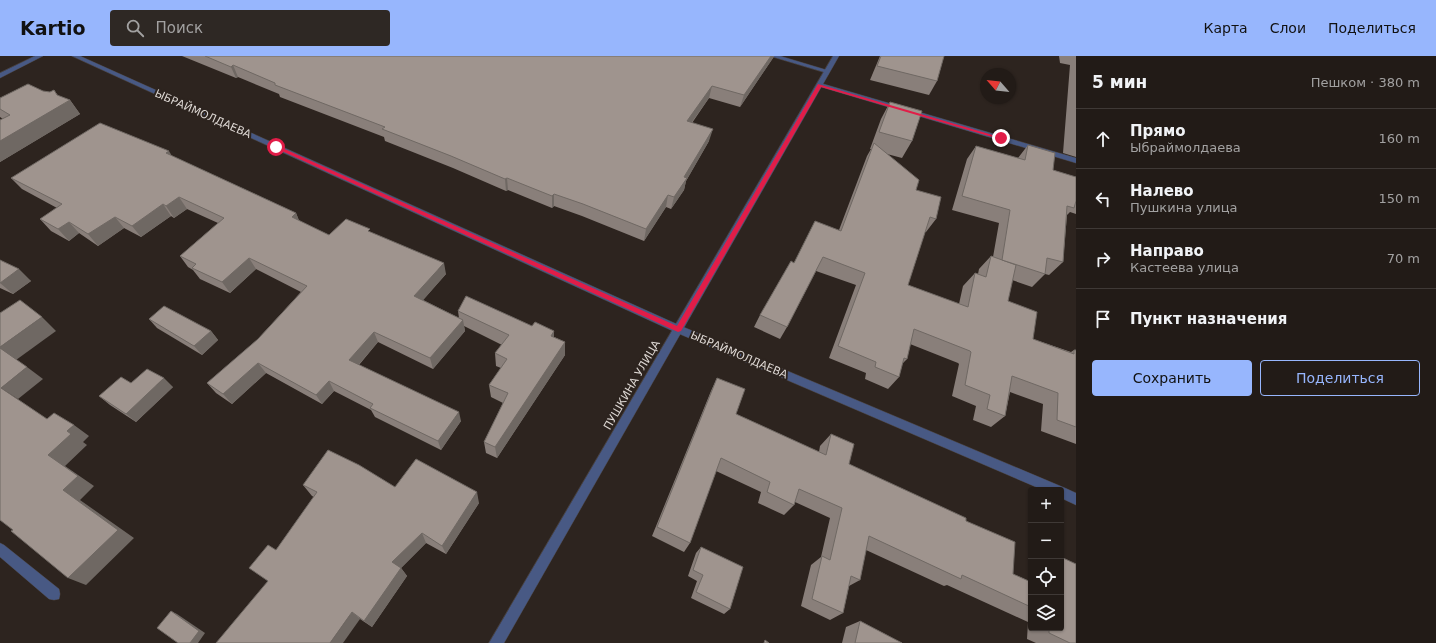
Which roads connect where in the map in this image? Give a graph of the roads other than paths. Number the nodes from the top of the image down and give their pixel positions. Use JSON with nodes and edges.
{"nodes":[{"id":1,"x":40,"y":56,"type":"edge"},
{"id":2,"x":75,"y":56,"type":"edge"},
{"id":3,"x":774,"y":56,"type":"edge"},
{"id":4,"x":836,"y":56,"type":"edge"},
{"id":5,"x":827,"y":71,"type":"junction"},
{"id":6,"x":0,"y":76,"type":"edge"},
{"id":7,"x":820,"y":85,"type":"junction"},
{"id":8,"x":1076,"y":161,"type":"edge"},
{"id":9,"x":678,"y":329,"type":"junction"},
{"id":10,"x":1049,"y":487,"type":"edge"},
{"id":11,"x":1064,"y":493,"type":"edge"},
{"id":12,"x":1076,"y":499,"type":"edge"},
{"id":13,"x":0,"y":549,"type":"edge"},
{"id":14,"x":54,"y":594,"type":"dead end"},
{"id":15,"x":496,"y":643,"type":"edge"}],
"edges":[{"from":1,"to":6,"type":"street"},
{"from":2,"to":9,"type":"street","name":"ЫБРАЙМОЛДАЕВА"},
{"from":3,"to":5,"type":"street"},
{"from":4,"to":5,"type":"street","name":"ПУШКИНА УЛИЦА"},
{"from":5,"to":7,"type":"street","name":"ПУШКИНА УЛИЦА"},
{"from":7,"to":8,"type":"street"},
{"from":7,"to":9,"type":"street","name":"ПУШКИНА УЛИЦА"},
{"from":9,"to":10,"type":"street","name":"ЫБРАЙМОЛДАЕВА"},
{"from":9,"to":15,"type":"street","name":"ПУШКИНА УЛИЦА"},
{"from":11,"to":12,"type":"street"},
{"from":13,"to":14,"type":"street"}]}
